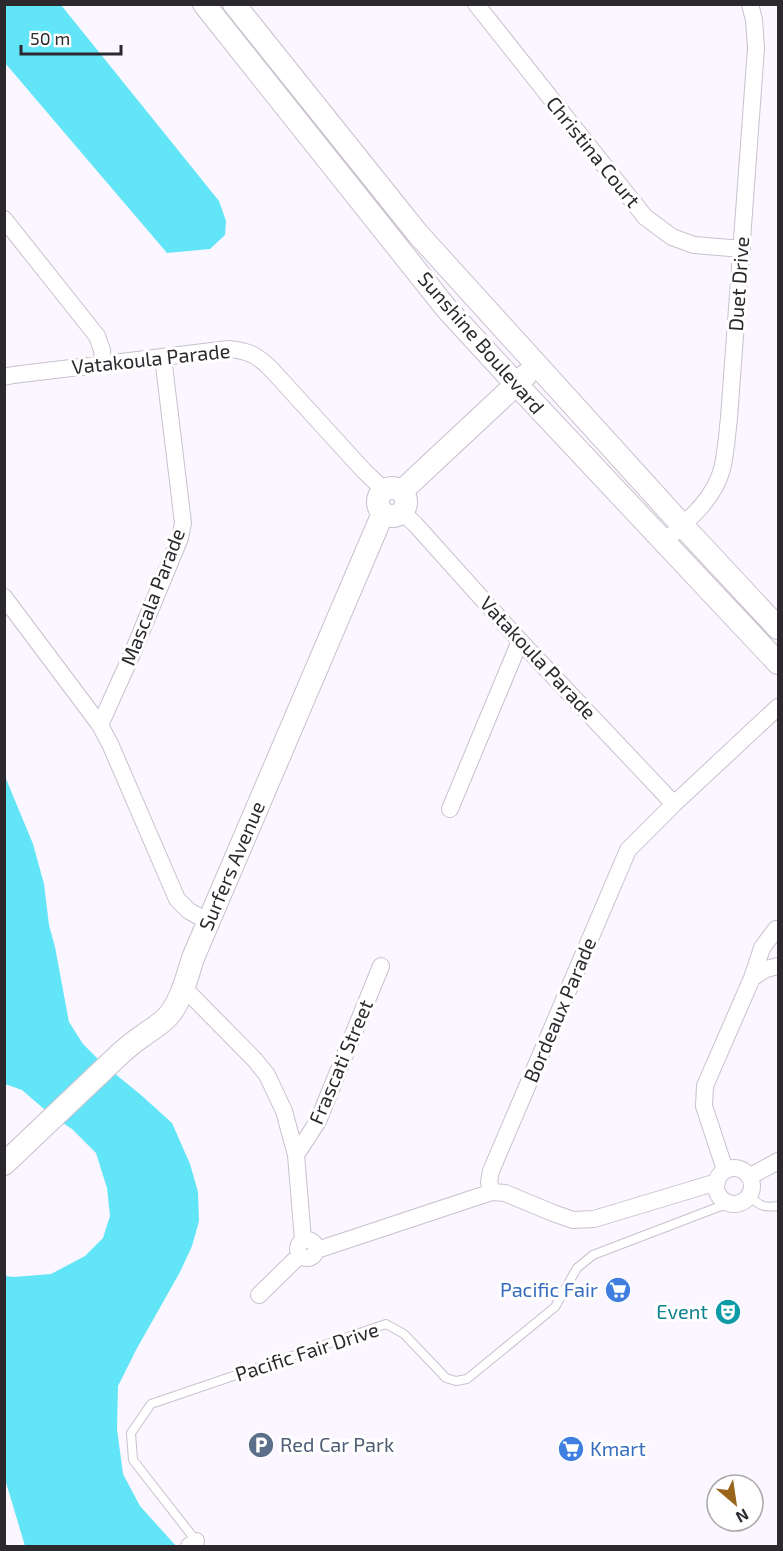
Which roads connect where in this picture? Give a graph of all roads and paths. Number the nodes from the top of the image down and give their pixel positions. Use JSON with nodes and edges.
{"nodes":[{"id":1,"x":204,"y":4,"type":"edge"},
{"id":2,"x":234,"y":4,"type":"edge"},
{"id":3,"x":476,"y":4,"type":"edge"},
{"id":4,"x":750,"y":4,"type":"edge"},
{"id":5,"x":4,"y":219,"type":"edge"},
{"id":6,"x":742,"y":249,"type":"junction"},
{"id":7,"x":163,"y":357,"type":"junction"},
{"id":8,"x":103,"y":363,"type":"junction"},
{"id":9,"x":537,"y":365,"type":"junction"},
{"id":10,"x":4,"y":377,"type":"edge"},
{"id":11,"x":516,"y":384,"type":"junction"},
{"id":12,"x":393,"y":502,"type":"junction"},
{"id":13,"x":682,"y":525,"type":"junction"},
{"id":14,"x":664,"y":542,"type":"junction"},
{"id":15,"x":4,"y":597,"type":"edge"},
{"id":16,"x":778,"y":628,"type":"edge"},
{"id":17,"x":520,"y":641,"type":"junction"},
{"id":18,"x":778,"y":663,"type":"edge"},
{"id":19,"x":778,"y":707,"type":"edge"},
{"id":20,"x":100,"y":725,"type":"junction"},
{"id":21,"x":674,"y":804,"type":"junction"},
{"id":22,"x":450,"y":809,"type":"dead end"},
{"id":23,"x":209,"y":922,"type":"junction"},
{"id":24,"x":778,"y":928,"type":"edge"},
{"id":25,"x":381,"y":966,"type":"dead end"},
{"id":26,"x":778,"y":966,"type":"edge"},
{"id":27,"x":753,"y":978,"type":"junction"},
{"id":28,"x":184,"y":988,"type":"junction"},
{"id":29,"x":296,"y":1155,"type":"junction"},
{"id":30,"x":778,"y":1161,"type":"edge"},
{"id":31,"x":4,"y":1164,"type":"edge"},
{"id":32,"x":721,"y":1176,"type":"junction"},
{"id":33,"x":749,"y":1177,"type":"junction"},
{"id":34,"x":492,"y":1192,"type":"junction"},
{"id":35,"x":749,"y":1195,"type":"junction"},
{"id":36,"x":725,"y":1201,"type":"junction"},
{"id":37,"x":778,"y":1206,"type":"edge"},
{"id":38,"x":306,"y":1248,"type":"junction"},
{"id":39,"x":259,"y":1295,"type":"dead end"},
{"id":40,"x":195,"y":1545,"type":"edge"}],
"edges":[{"from":1,"to":11,"type":"main road","name":"Sunshine Boulevard"},
{"from":2,"to":9,"type":"main road","name":"Sunshine Boulevard"},
{"from":3,"to":6,"type":"street","name":"Christina Court"},
{"from":4,"to":6,"type":"street","name":"Duet Drive"},
{"from":5,"to":8,"type":"street"},
{"from":6,"to":13,"type":"street","name":"Duet Drive"},
{"from":7,"to":8,"type":"street","name":"Vatakoula Parade"},
{"from":7,"to":12,"type":"street","name":"Vatakoula Parade"},
{"from":7,"to":20,"type":"street","name":"Mascala Parade"},
{"from":8,"to":10,"type":"street","name":"Vatakoula Parade"},
{"from":9,"to":11,"type":"main road","name":"Surfers Avenue"},
{"from":9,"to":13,"type":"main road","name":"Sunshine Boulevard"},
{"from":11,"to":12,"type":"main road","name":"Surfers Avenue"},
{"from":11,"to":14,"type":"main road","name":"Sunshine Boulevard"},
{"from":12,"to":17,"type":"street","name":"Vatakoula Parade"},
{"from":12,"to":23,"type":"main road","name":"Surfers Avenue"},
{"from":13,"to":14,"type":"street","name":"Duet Drive"},
{"from":13,"to":16,"type":"main road","name":"Sunshine Boulevard"},
{"from":14,"to":18,"type":"main road","name":"Sunshine Boulevard"},
{"from":15,"to":20,"type":"street"},
{"from":17,"to":21,"type":"street","name":"Vatakoula Parade"},
{"from":17,"to":22,"type":"street"},
{"from":19,"to":21,"type":"street","name":"Bordeaux Parade"},
{"from":20,"to":23,"type":"street"},
{"from":21,"to":34,"type":"street","name":"Bordeaux Parade"},
{"from":23,"to":28,"type":"main road","name":"Surfers Avenue"},
{"from":24,"to":27,"type":"street"},
{"from":25,"to":29,"type":"street","name":"Frascati Street"},
{"from":26,"to":27,"type":"street"},
{"from":27,"to":32,"type":"street"},
{"from":28,"to":29,"type":"street"},
{"from":28,"to":31,"type":"main road","name":"Surfers Avenue"},
{"from":29,"to":38,"type":"street"},
{"from":30,"to":33,"type":"street"},
{"from":32,"to":33,"type":"street"},
{"from":32,"to":34,"type":"street"},
{"from":32,"to":36,"type":"street"},
{"from":33,"to":35,"type":"street"},
{"from":34,"to":38,"type":"street"},
{"from":35,"to":36,"type":"street"},
{"from":35,"to":37,"type":"lane"},
{"from":36,"to":40,"type":"lane","name":"Pacific Fair Drive"},
{"from":38,"to":39,"type":"street"}]}
